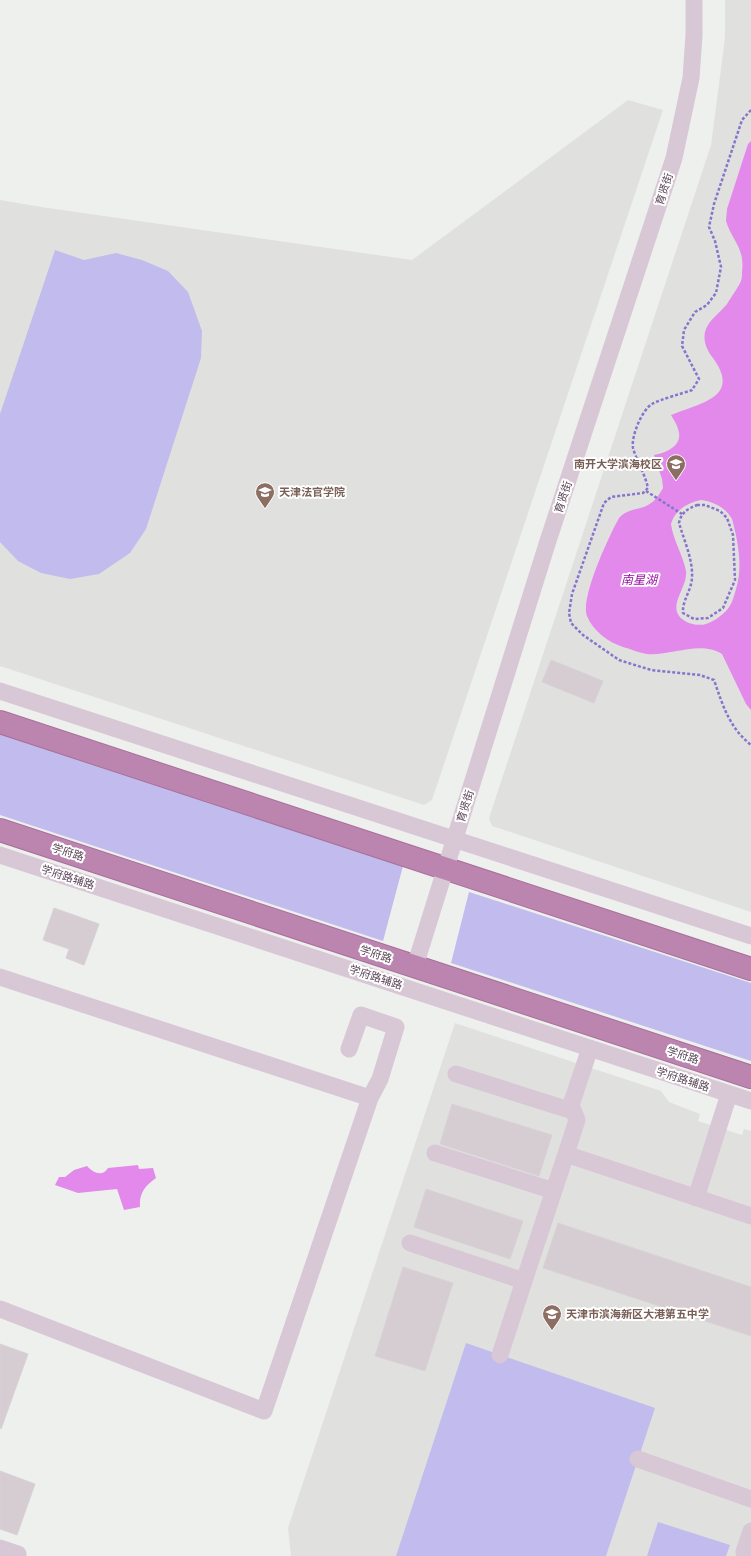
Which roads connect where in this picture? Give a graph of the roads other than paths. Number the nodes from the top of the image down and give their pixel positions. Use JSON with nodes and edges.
{"nodes":[{"id":1,"x":694,"y":0,"type":"edge"},
{"id":2,"x":0,"y":691,"type":"edge"},
{"id":3,"x":0,"y":722,"type":"edge"},
{"id":4,"x":0,"y":830,"type":"edge"},
{"id":5,"x":454,"y":840,"type":"junction"},
{"id":6,"x":0,"y":855,"type":"edge"},
{"id":7,"x":446,"y":868,"type":"junction"},
{"id":8,"x":751,"y":936,"type":"edge"},
{"id":9,"x":414,"y":966,"type":"junction"},
{"id":10,"x":751,"y":969,"type":"edge"},
{"id":11,"x":0,"y":977,"type":"edge"},
{"id":12,"x":590,"y":1048,"type":"junction"},
{"id":13,"x":349,"y":1049,"type":"dead end"},
{"id":14,"x":456,"y":1074,"type":"dead end"},
{"id":15,"x":751,"y":1077,"type":"edge"},
{"id":16,"x":729,"y":1094,"type":"junction"},
{"id":17,"x":370,"y":1098,"type":"junction"},
{"id":18,"x":751,"y":1101,"type":"edge"},
{"id":19,"x":572,"y":1105,"type":"junction"},
{"id":20,"x":435,"y":1153,"type":"dead end"},
{"id":21,"x":566,"y":1154,"type":"junction"},
{"id":22,"x":554,"y":1191,"type":"junction"},
{"id":23,"x":696,"y":1198,"type":"junction"},
{"id":24,"x":751,"y":1216,"type":"edge"},
{"id":25,"x":410,"y":1243,"type":"dead end"},
{"id":26,"x":524,"y":1281,"type":"junction"},
{"id":27,"x":0,"y":1309,"type":"edge"},
{"id":28,"x":500,"y":1355,"type":"dead end"},
{"id":29,"x":638,"y":1460,"type":"dead end"},
{"id":30,"x":751,"y":1499,"type":"edge"},
{"id":31,"x":751,"y":1531,"type":"edge"},
{"id":32,"x":0,"y":1548,"type":"edge"},
{"id":33,"x":744,"y":1552,"type":"dead end"},
{"id":34,"x":17,"y":1556,"type":"edge"}],
"edges":[{"from":1,"to":5,"type":"street","name":"育贤街"},
{"from":2,"to":5,"type":"street"},
{"from":3,"to":7,"type":"highway"},
{"from":4,"to":9,"type":"highway","name":"学府路"},
{"from":5,"to":7,"type":"street","name":"育贤街"},
{"from":5,"to":8,"type":"street"},
{"from":6,"to":12,"type":"street","name":"学府路辅路"},
{"from":7,"to":9,"type":"street","name":"育贤街"},
{"from":7,"to":10,"type":"highway"},
{"from":9,"to":15,"type":"highway","name":"学府路"},
{"from":11,"to":17,"type":"street"},
{"from":12,"to":16,"type":"street","name":"学府路辅路"},
{"from":12,"to":19,"type":"street"},
{"from":13,"to":17,"type":"street"},
{"from":14,"to":19,"type":"street"},
{"from":16,"to":18,"type":"street","name":"学府路辅路"},
{"from":16,"to":23,"type":"street"},
{"from":17,"to":27,"type":"street"},
{"from":19,"to":21,"type":"street"},
{"from":20,"to":22,"type":"street"},
{"from":21,"to":22,"type":"street"},
{"from":21,"to":23,"type":"street"},
{"from":22,"to":26,"type":"street"},
{"from":23,"to":24,"type":"street"},
{"from":25,"to":26,"type":"street"},
{"from":26,"to":28,"type":"street"},
{"from":29,"to":30,"type":"street"},
{"from":31,"to":33,"type":"street"},
{"from":32,"to":34,"type":"street"}]}
